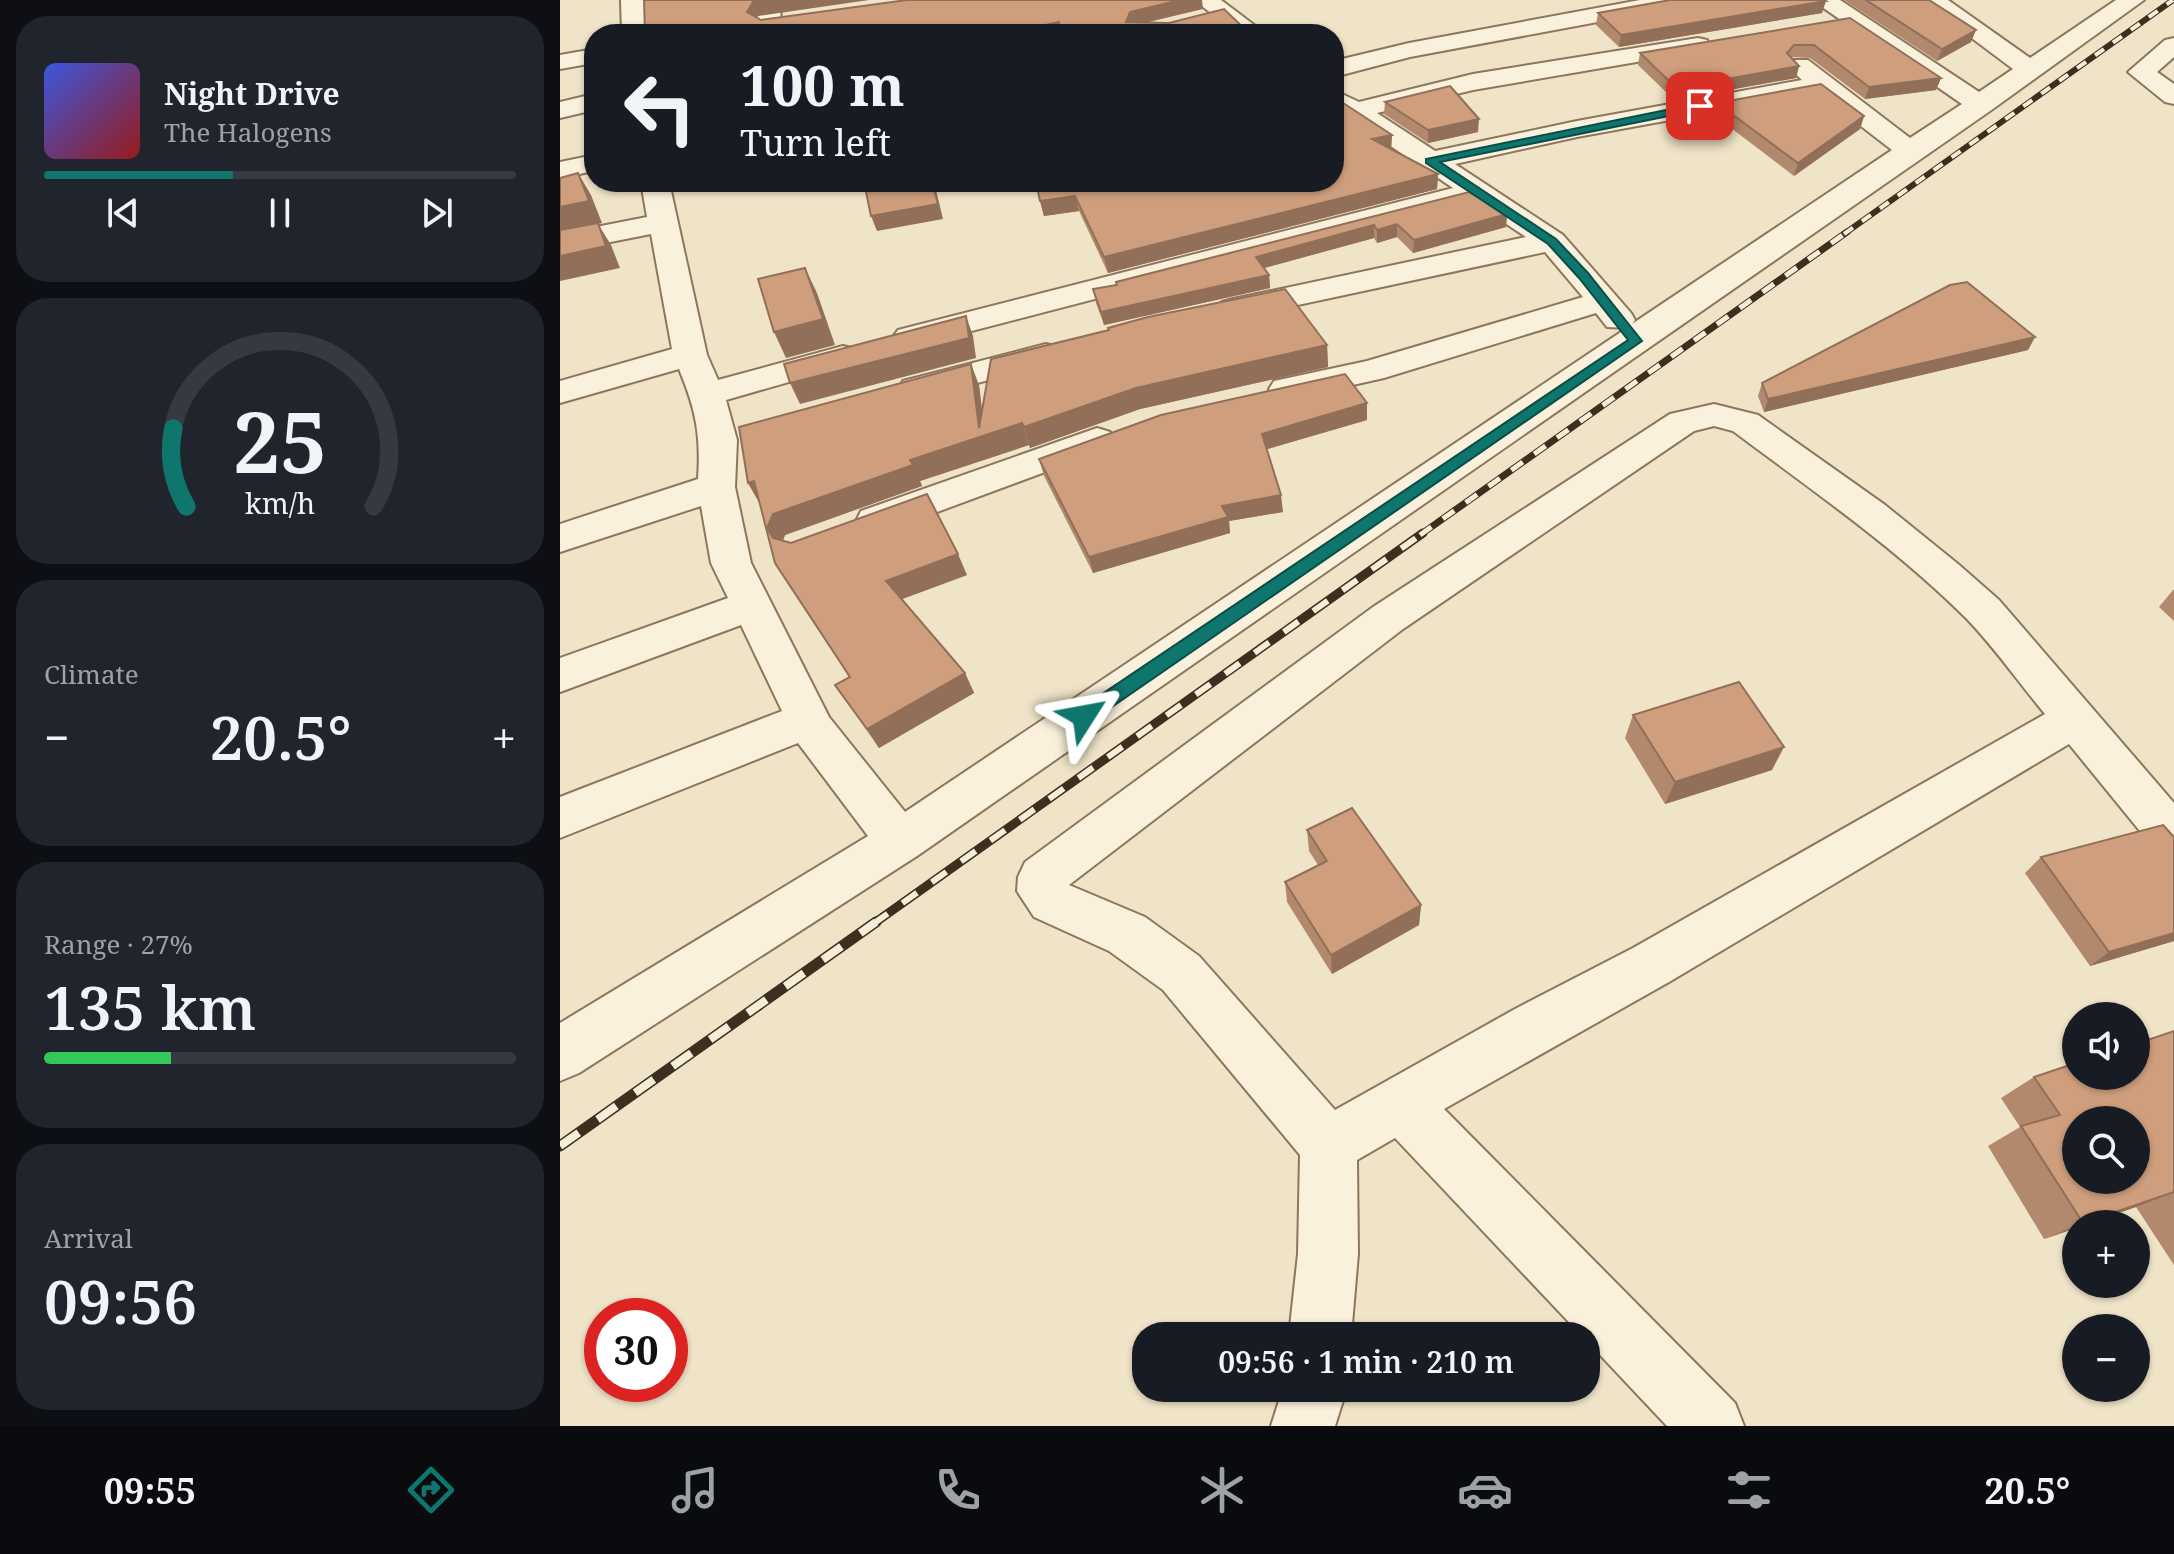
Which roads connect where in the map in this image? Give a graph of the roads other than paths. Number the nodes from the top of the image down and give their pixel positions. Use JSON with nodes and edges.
{"nodes":[{"id":1,"x":633,"y":0,"type":"edge"},
{"id":2,"x":769,"y":0,"type":"edge"},
{"id":3,"x":1678,"y":0,"type":"edge"},
{"id":4,"x":1933,"y":0,"type":"edge"},
{"id":5,"x":2111,"y":5,"type":"edge"},
{"id":6,"x":1210,"y":11,"type":"edge"},
{"id":7,"x":1822,"y":12,"type":"edge"},
{"id":8,"x":797,"y":20,"type":"edge"},
{"id":9,"x":634,"y":24,"type":"edge"},
{"id":10,"x":768,"y":24,"type":"edge"},
{"id":11,"x":784,"y":24,"type":"edge"},
{"id":12,"x":1235,"y":24,"type":"edge"},
{"id":13,"x":1715,"y":42,"type":"edge"},
{"id":14,"x":2174,"y":45,"type":"edge"},
{"id":15,"x":1777,"y":48,"type":"edge"},
{"id":16,"x":584,"y":58,"type":"edge"},
{"id":17,"x":560,"y":62,"type":"edge"},
{"id":18,"x":1344,"y":66,"type":"edge"},
{"id":19,"x":2031,"y":70,"type":"junction"},
{"id":20,"x":1823,"y":84,"type":"junction"},
{"id":21,"x":2174,"y":96,"type":"edge"},
{"id":22,"x":1344,"y":103,"type":"edge"},
{"id":23,"x":584,"y":104,"type":"edge"},
{"id":24,"x":1981,"y":105,"type":"junction"},
{"id":25,"x":560,"y":110,"type":"edge"},
{"id":26,"x":1911,"y":152,"type":"junction"},
{"id":27,"x":1430,"y":161,"type":"junction"},
{"id":28,"x":584,"y":165,"type":"edge"},
{"id":29,"x":560,"y":170,"type":"edge"},
{"id":30,"x":1476,"y":191,"type":"junction"},
{"id":31,"x":657,"y":192,"type":"edge"},
{"id":32,"x":663,"y":223,"type":"junction"},
{"id":33,"x":1552,"y":241,"type":"junction"},
{"id":34,"x":560,"y":243,"type":"edge"},
{"id":35,"x":1604,"y":301,"type":"junction"},
{"id":36,"x":1209,"y":314,"type":"edge"},
{"id":37,"x":1635,"y":341,"type":"junction"},
{"id":38,"x":1070,"y":347,"type":"edge"},
{"id":39,"x":690,"y":355,"type":"junction"},
{"id":40,"x":560,"y":392,"type":"edge"},
{"id":41,"x":707,"y":394,"type":"junction"},
{"id":42,"x":887,"y":396,"type":"edge"},
{"id":43,"x":1247,"y":398,"type":"edge"},
{"id":44,"x":1124,"y":430,"type":"edge"},
{"id":45,"x":716,"y":487,"type":"junction"},
{"id":46,"x":846,"y":531,"type":"edge"},
{"id":47,"x":560,"y":538,"type":"edge"},
{"id":48,"x":752,"y":605,"type":"junction"},
{"id":49,"x":560,"y":675,"type":"edge"},
{"id":50,"x":2074,"y":719,"type":"junction"},
{"id":51,"x":808,"y":720,"type":"junction"},
{"id":52,"x":560,"y":818,"type":"edge"},
{"id":53,"x":2174,"y":837,"type":"edge"},
{"id":54,"x":900,"y":841,"type":"junction"},
{"id":55,"x":560,"y":1054,"type":"edge"},
{"id":56,"x":1400,"y":1103,"type":"junction"},
{"id":57,"x":1328,"y":1145,"type":"junction"},
{"id":58,"x":1321,"y":1322,"type":"edge"},
{"id":59,"x":1311,"y":1402,"type":"edge"},
{"id":60,"x":1303,"y":1426,"type":"edge"},
{"id":61,"x":1712,"y":1426,"type":"edge"}],
"edges":[{"from":1,"to":9,"type":"street"},
{"from":2,"to":10,"type":"street"},
{"from":3,"to":18,"type":"street"},
{"from":4,"to":19,"type":"street"},
{"from":5,"to":19,"type":"street"},
{"from":6,"to":12,"type":"street"},
{"from":7,"to":24,"type":"street"},
{"from":8,"to":11,"type":"street"},
{"from":13,"to":22,"type":"street"},
{"from":14,"to":21,"type":"street"},
{"from":15,"to":20,"type":"street"},
{"from":16,"to":17,"type":"street"},
{"from":19,"to":24,"type":"street"},
{"from":20,"to":26,"type":"street"},
{"from":20,"to":27,"type":"street"},
{"from":22,"to":27,"type":"street"},
{"from":23,"to":25,"type":"street"},
{"from":24,"to":26,"type":"street"},
{"from":26,"to":37,"type":"street"},
{"from":27,"to":30,"type":"street"},
{"from":28,"to":29,"type":"street"},
{"from":30,"to":33,"type":"street"},
{"from":30,"to":41,"type":"street"},
{"from":31,"to":32,"type":"street"},
{"from":32,"to":34,"type":"street"},
{"from":32,"to":39,"type":"street"},
{"from":33,"to":35,"type":"street"},
{"from":33,"to":36,"type":"street"},
{"from":35,"to":37,"type":"street"},
{"from":35,"to":43,"type":"street"},
{"from":37,"to":54,"type":"street"},
{"from":38,"to":42,"type":"street"},
{"from":39,"to":40,"type":"street"},
{"from":39,"to":41,"type":"street"},
{"from":41,"to":45,"type":"street"},
{"from":44,"to":46,"type":"street"},
{"from":45,"to":47,"type":"street"},
{"from":45,"to":48,"type":"street"},
{"from":48,"to":49,"type":"street"},
{"from":48,"to":51,"type":"street"},
{"from":50,"to":53,"type":"street"},
{"from":50,"to":56,"type":"street"},
{"from":50,"to":57,"type":"street"},
{"from":51,"to":52,"type":"street"},
{"from":51,"to":54,"type":"street"},
{"from":54,"to":55,"type":"street"},
{"from":56,"to":57,"type":"street"},
{"from":56,"to":61,"type":"street"},
{"from":57,"to":58,"type":"street"},
{"from":59,"to":60,"type":"street"}]}
